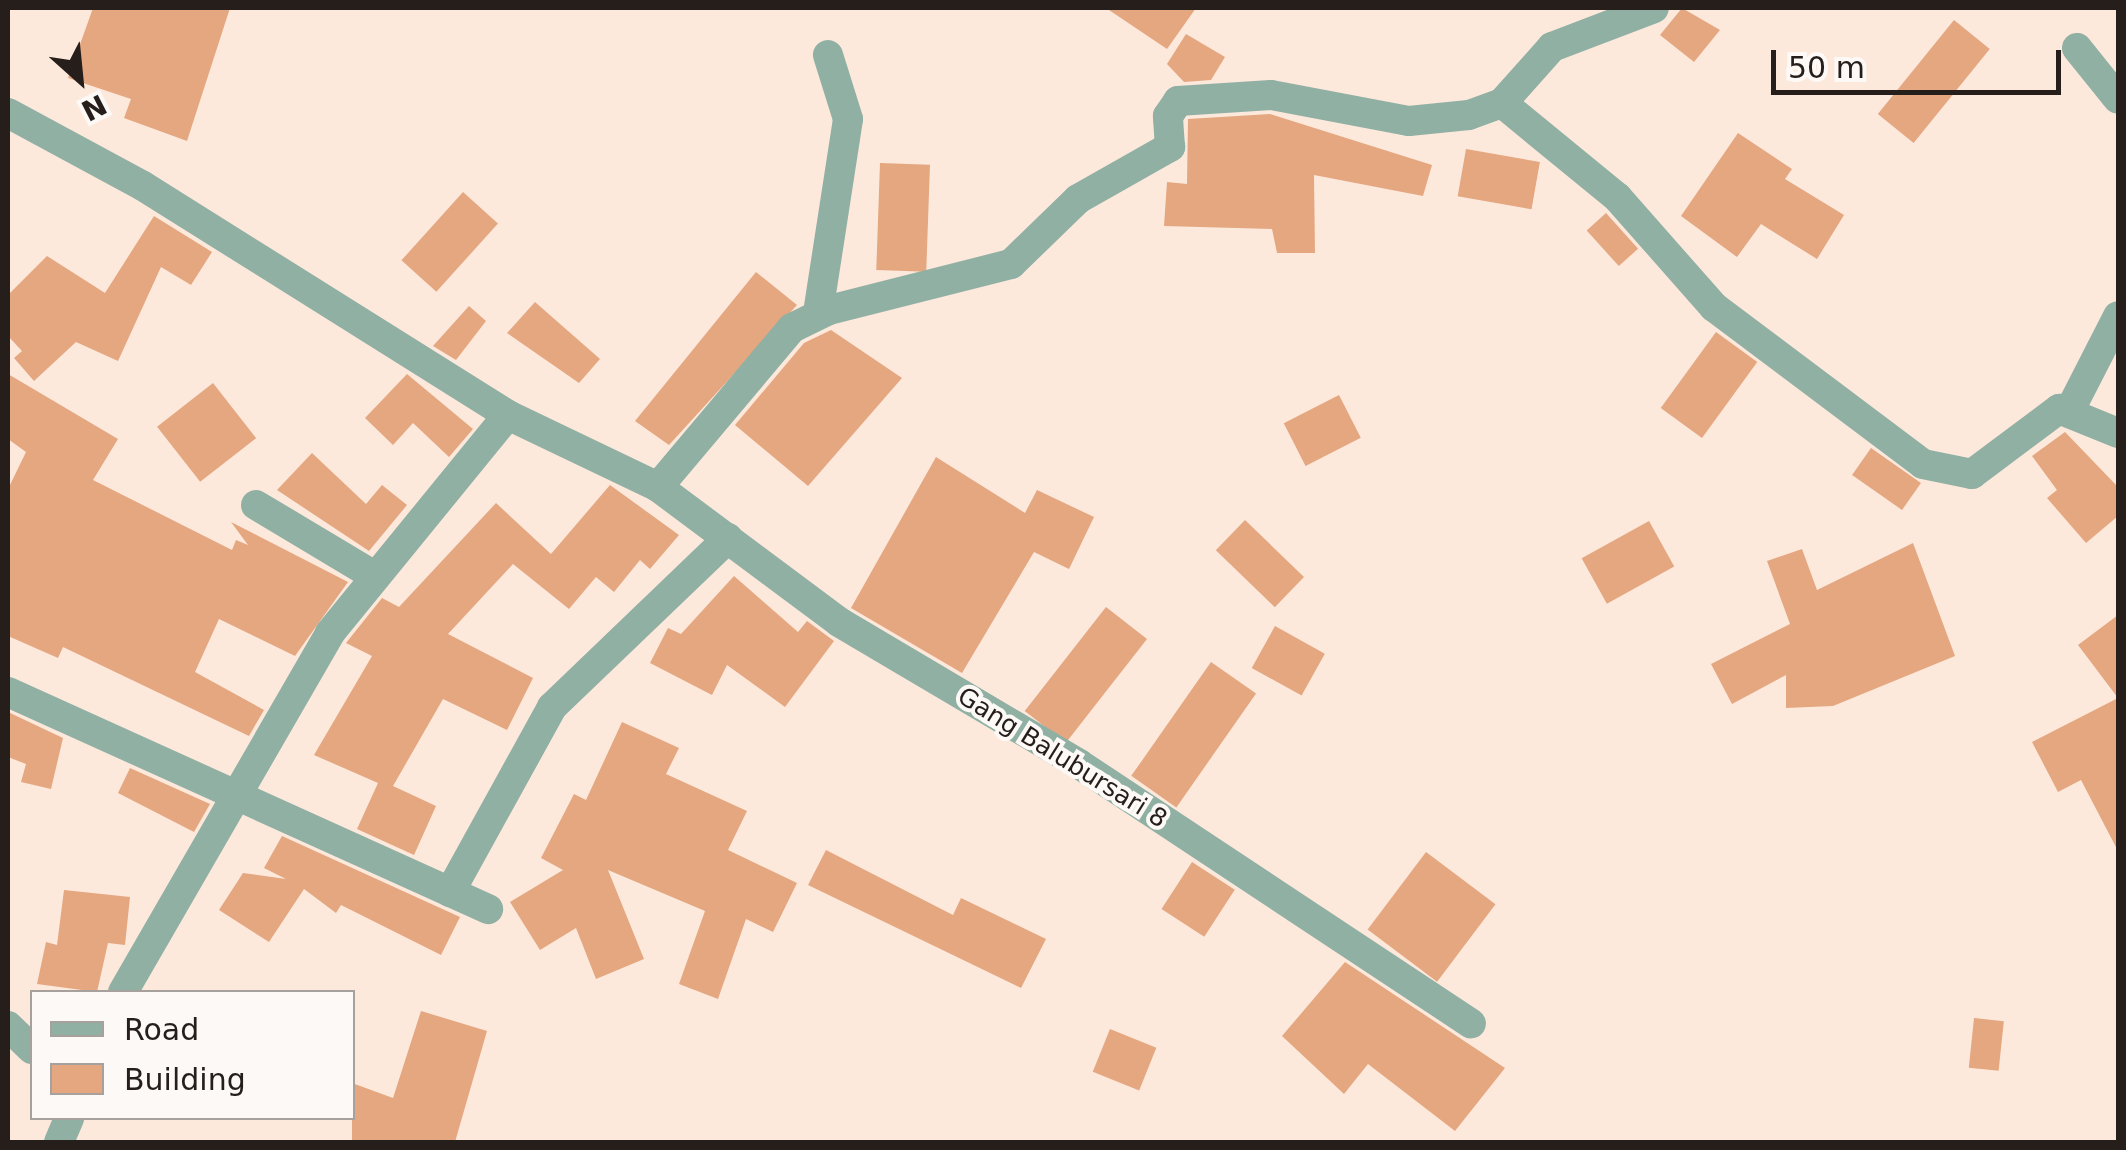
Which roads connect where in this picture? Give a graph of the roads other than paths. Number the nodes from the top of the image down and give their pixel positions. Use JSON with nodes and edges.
{"nodes":[{"id":1,"x":1639,"y":11,"type":"edge"},
{"id":2,"x":2076,"y":48,"type":"dead end"},
{"id":3,"x":828,"y":55,"type":"dead end"},
{"id":4,"x":2118,"y":99,"type":"edge"},
{"id":5,"x":1502,"y":103,"type":"junction"},
{"id":6,"x":8,"y":113,"type":"edge"},
{"id":7,"x":818,"y":313,"type":"junction"},
{"id":8,"x":2118,"y":316,"type":"edge"},
{"id":9,"x":2071,"y":408,"type":"junction"},
{"id":10,"x":508,"y":415,"type":"junction"},
{"id":11,"x":2118,"y":433,"type":"edge"},
{"id":12,"x":658,"y":487,"type":"junction"},
{"id":13,"x":256,"y":505,"type":"dead end"},
{"id":14,"x":728,"y":538,"type":"junction"},
{"id":15,"x":373,"y":575,"type":"junction"},
{"id":16,"x":8,"y":692,"type":"edge"},
{"id":17,"x":236,"y":800,"type":"junction"},
{"id":18,"x":450,"y":892,"type":"junction"},
{"id":19,"x":488,"y":909,"type":"dead end"},
{"id":20,"x":124,"y":990,"type":"edge"},
{"id":21,"x":1470,"y":1023,"type":"dead end"},
{"id":22,"x":8,"y":1026,"type":"edge"},
{"id":23,"x":30,"y":1047,"type":"edge"}],
"edges":[{"from":1,"to":5,"type":"street"},
{"from":2,"to":4,"type":"street"},
{"from":3,"to":7,"type":"street"},
{"from":5,"to":7,"type":"street"},
{"from":5,"to":9,"type":"street"},
{"from":6,"to":10,"type":"street","name":"Gang Balubursari 8"},
{"from":7,"to":12,"type":"street"},
{"from":8,"to":9,"type":"street"},
{"from":9,"to":11,"type":"street"},
{"from":10,"to":12,"type":"street","name":"Gang Balubursari 8"},
{"from":10,"to":15,"type":"street"},
{"from":12,"to":14,"type":"street","name":"Gang Balubursari 8"},
{"from":13,"to":15,"type":"street"},
{"from":14,"to":18,"type":"street"},
{"from":14,"to":21,"type":"street","name":"Gang Balubursari 8"},
{"from":15,"to":17,"type":"street"},
{"from":16,"to":17,"type":"street"},
{"from":17,"to":18,"type":"street"},
{"from":17,"to":20,"type":"street"},
{"from":18,"to":19,"type":"street"},
{"from":22,"to":23,"type":"street"}]}
